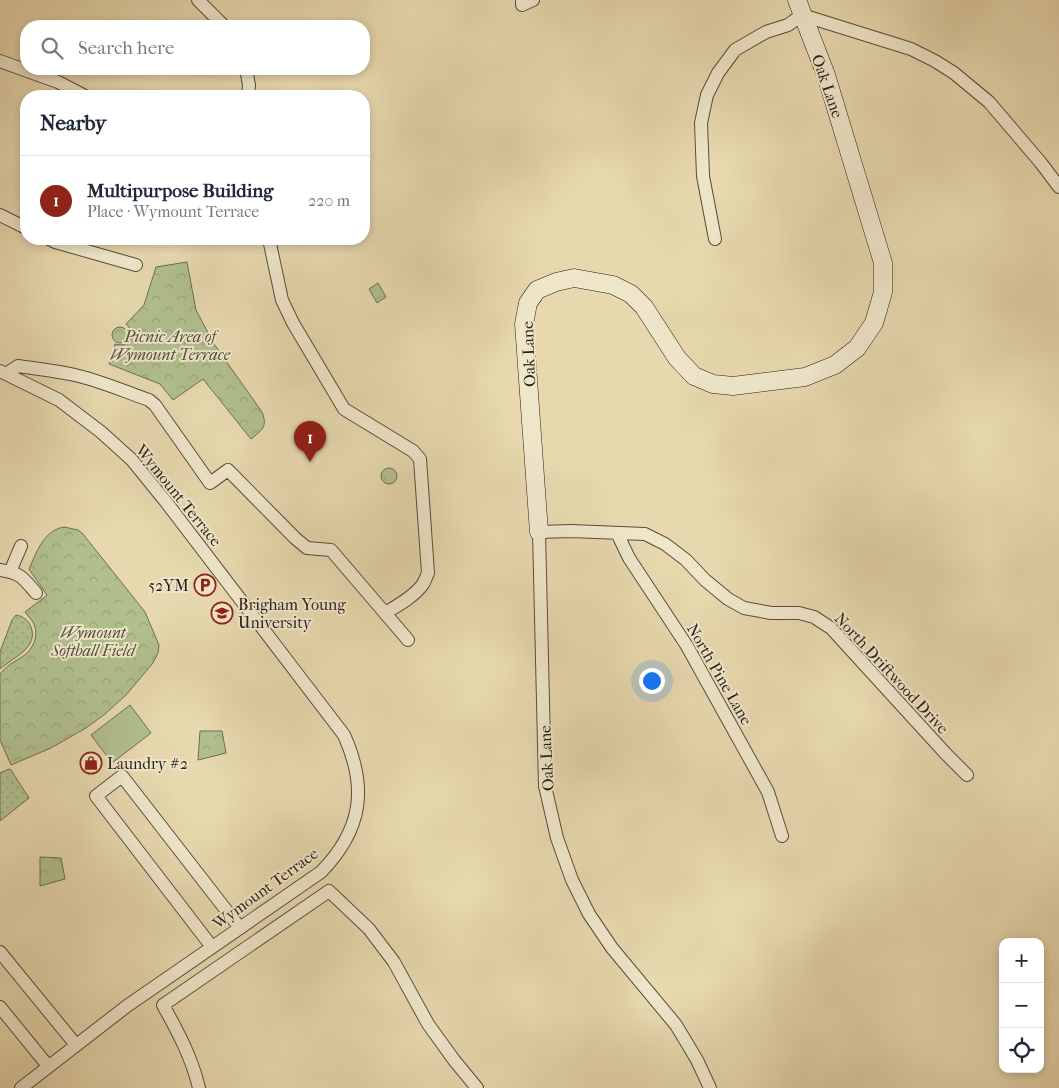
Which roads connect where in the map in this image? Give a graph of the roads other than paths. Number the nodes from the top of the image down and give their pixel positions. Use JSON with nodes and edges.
{"nodes":[{"id":1,"x":198,"y":0,"type":"edge"},
{"id":2,"x":799,"y":7,"type":"edge"},
{"id":3,"x":218,"y":20,"type":"edge"},
{"id":4,"x":0,"y":61,"type":"edge"},
{"id":5,"x":20,"y":68,"type":"edge"},
{"id":6,"x":39,"y":75,"type":"edge"},
{"id":7,"x":247,"y":75,"type":"edge"},
{"id":8,"x":73,"y":90,"type":"edge"},
{"id":9,"x":249,"y":90,"type":"edge"},
{"id":10,"x":1059,"y":187,"type":"edge"},
{"id":11,"x":0,"y":215,"type":"edge"},
{"id":12,"x":20,"y":225,"type":"edge"},
{"id":13,"x":715,"y":239,"type":"dead end"},
{"id":14,"x":66,"y":245,"type":"edge"},
{"id":15,"x":270,"y":245,"type":"edge"},
{"id":16,"x":136,"y":265,"type":"dead end"},
{"id":17,"x":3,"y":372,"type":"edge"},
{"id":18,"x":539,"y":532,"type":"junction"},
{"id":19,"x":617,"y":533,"type":"junction"},
{"id":20,"x":21,"y":546,"type":"dead end"},
{"id":21,"x":5,"y":571,"type":"edge"},
{"id":22,"x":36,"y":593,"type":"dead end"},
{"id":23,"x":385,"y":613,"type":"junction"},
{"id":24,"x":408,"y":640,"type":"dead end"},
{"id":25,"x":967,"y":775,"type":"dead end"},
{"id":26,"x":782,"y":836,"type":"dead end"},
{"id":27,"x":240,"y":928,"type":"junction"},
{"id":28,"x":212,"y":947,"type":"junction"},
{"id":29,"x":0,"y":952,"type":"edge"},
{"id":30,"x":0,"y":1007,"type":"edge"},
{"id":31,"x":76,"y":1045,"type":"junction"},
{"id":32,"x":48,"y":1066,"type":"junction"},
{"id":33,"x":21,"y":1088,"type":"edge"},
{"id":34,"x":200,"y":1088,"type":"edge"},
{"id":35,"x":477,"y":1088,"type":"edge"},
{"id":36,"x":710,"y":1088,"type":"edge"}],
"edges":[{"from":1,"to":3,"type":"street"},
{"from":2,"to":10,"type":"street"},
{"from":2,"to":13,"type":"street"},
{"from":2,"to":18,"type":"street","name":"Oak Lane"},
{"from":4,"to":5,"type":"street"},
{"from":6,"to":8,"type":"street"},
{"from":7,"to":9,"type":"street"},
{"from":11,"to":12,"type":"street"},
{"from":14,"to":16,"type":"street"},
{"from":15,"to":23,"type":"street"},
{"from":17,"to":23,"type":"street","name":"Wymount Terrace"},
{"from":17,"to":27,"type":"street","name":"Wymount Terrace"},
{"from":18,"to":19,"type":"street","name":"North Driftwood Drive"},
{"from":18,"to":36,"type":"street","name":"Oak Lane"},
{"from":19,"to":25,"type":"street","name":"North Driftwood Drive"},
{"from":19,"to":26,"type":"street","name":"North Pine Lane"},
{"from":20,"to":21,"type":"street"},
{"from":21,"to":22,"type":"street"},
{"from":23,"to":24,"type":"street"},
{"from":27,"to":28,"type":"street","name":"Wymount Terrace"},
{"from":27,"to":28,"type":"street"},
{"from":28,"to":31,"type":"street","name":"Wymount Terrace"},
{"from":29,"to":31,"type":"street"},
{"from":30,"to":32,"type":"street"},
{"from":31,"to":32,"type":"street","name":"Wymount Terrace"},
{"from":32,"to":33,"type":"street","name":"Wymount Terrace"},
{"from":34,"to":35,"type":"street"}]}
